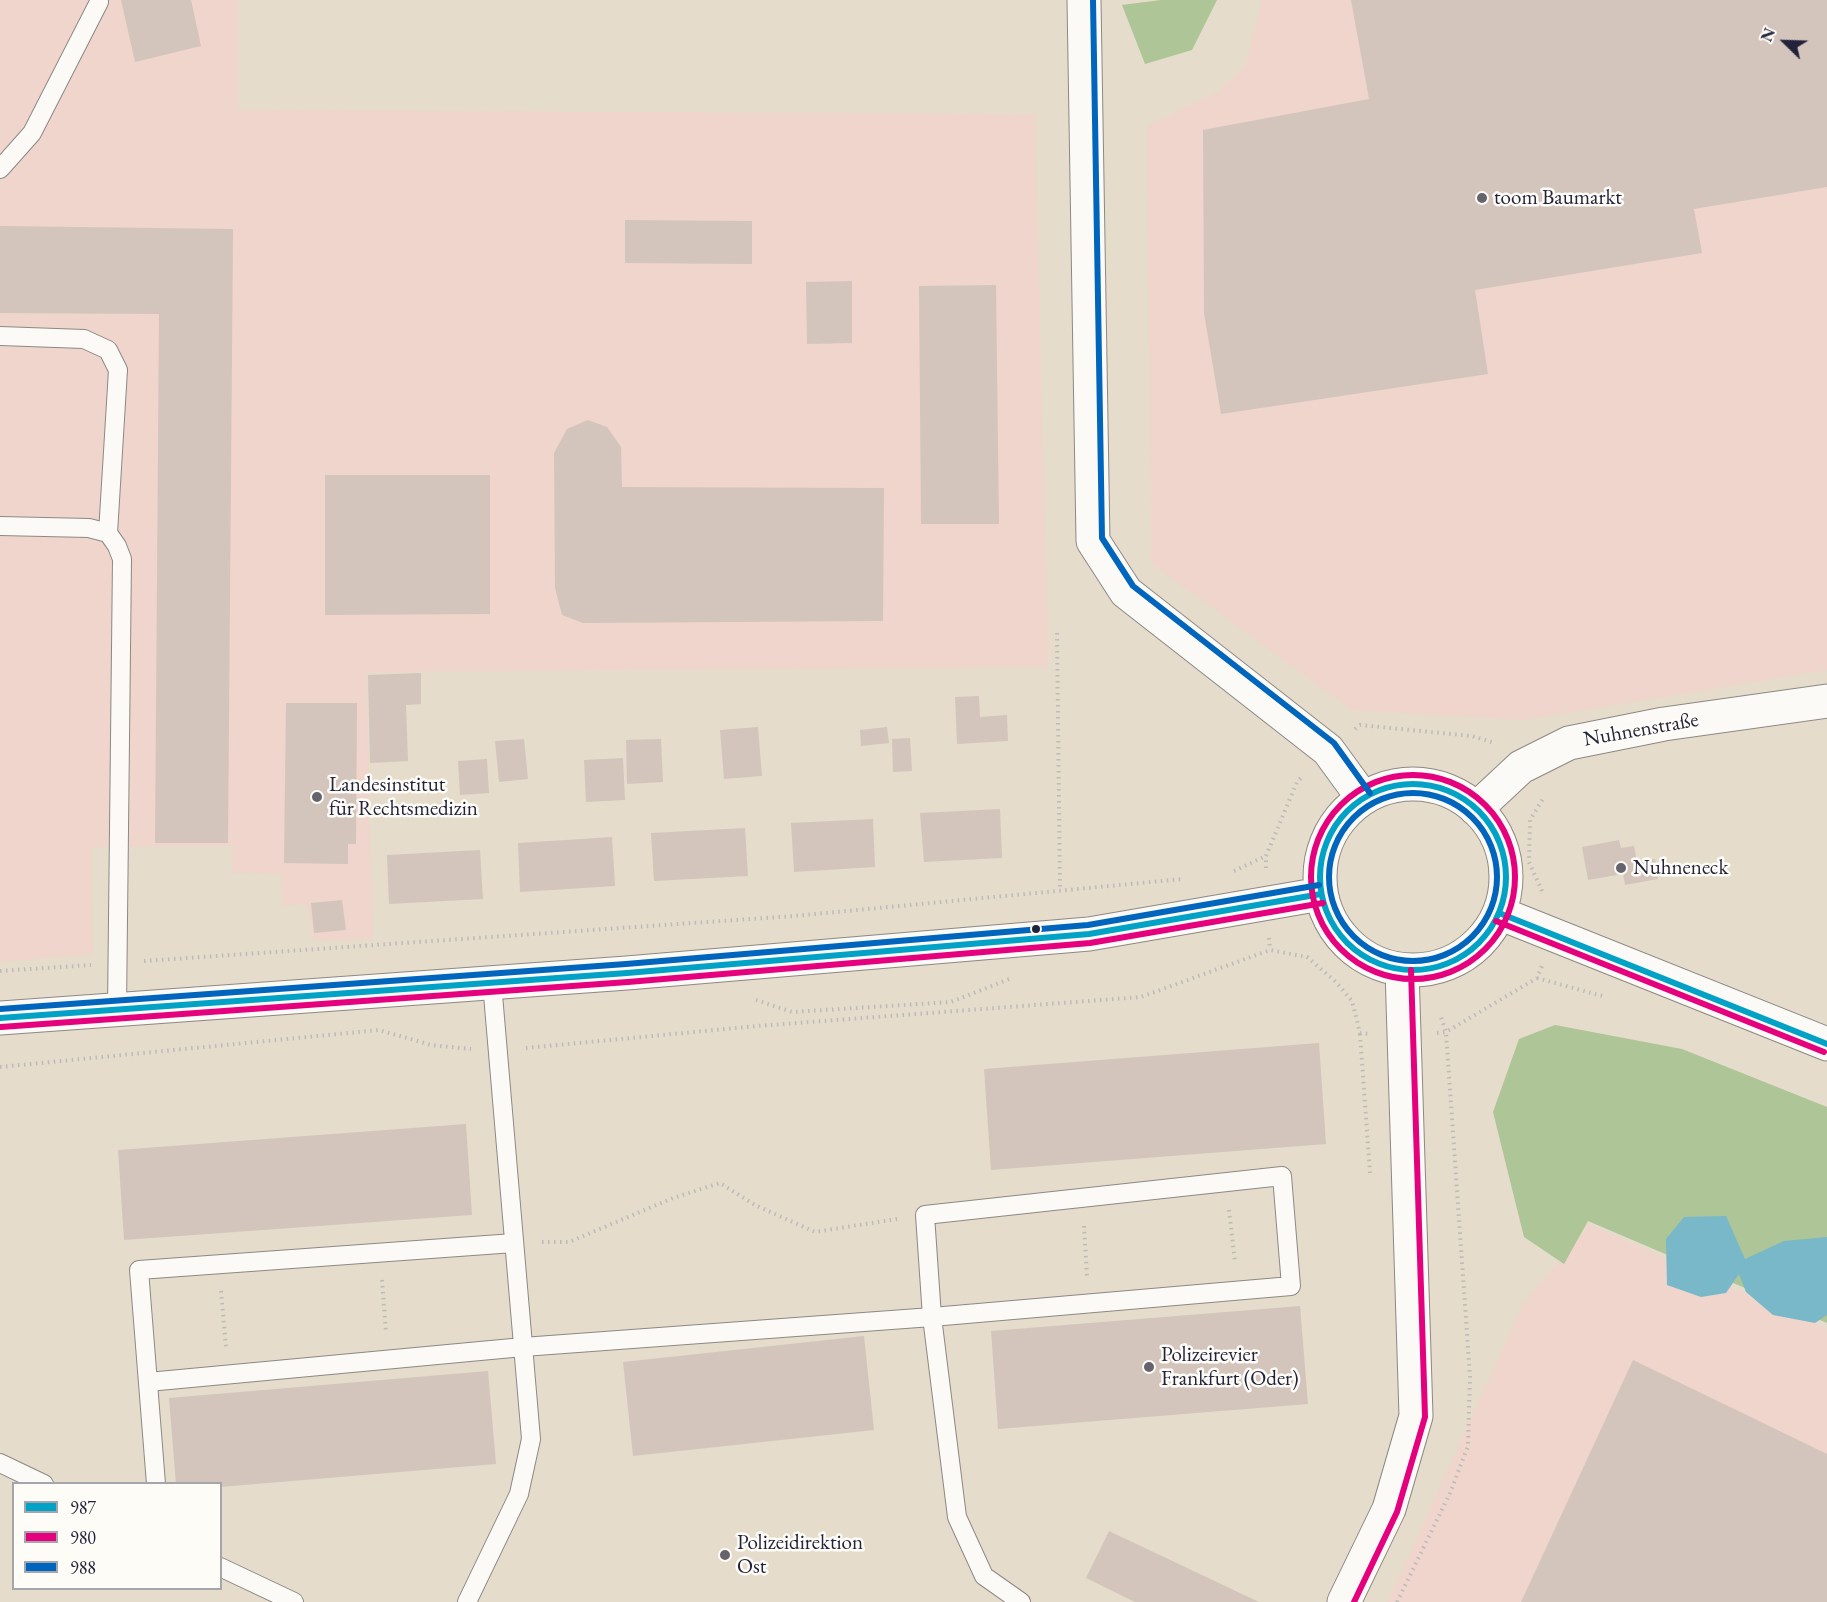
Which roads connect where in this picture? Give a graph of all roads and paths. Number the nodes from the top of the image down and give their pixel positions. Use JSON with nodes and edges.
{"nodes":[{"id":1,"x":1084,"y":0,"type":"edge"},
{"id":2,"x":99,"y":2,"type":"dead end"},
{"id":3,"x":0,"y":169,"type":"edge"},
{"id":4,"x":0,"y":336,"type":"edge"},
{"id":5,"x":0,"y":526,"type":"edge"},
{"id":6,"x":108,"y":534,"type":"junction"},
{"id":7,"x":1057,"y":633,"type":"dead end"},
{"id":8,"x":1827,"y":701,"type":"edge"},
{"id":9,"x":1328,"y":750,"type":"junction"},
{"id":10,"x":1539,"y":758,"type":"junction"},
{"id":11,"x":1363,"y":798,"type":"junction"},
{"id":12,"x":1476,"y":809,"type":"junction"},
{"id":13,"x":1225,"y":875,"type":"dead end"},
{"id":14,"x":1190,"y":878,"type":"dead end"},
{"id":15,"x":1060,"y":891,"type":"junction"},
{"id":16,"x":1321,"y":894,"type":"junction"},
{"id":17,"x":1550,"y":896,"type":"dead end"},
{"id":18,"x":1499,"y":913,"type":"junction"},
{"id":19,"x":116,"y":963,"type":"junction"},
{"id":20,"x":1402,"y":970,"type":"junction"},
{"id":21,"x":0,"y":971,"type":"edge"},
{"id":22,"x":1537,"y":978,"type":"dead end"},
{"id":23,"x":492,"y":982,"type":"junction"},
{"id":24,"x":117,"y":1009,"type":"junction"},
{"id":25,"x":0,"y":1018,"type":"edge"},
{"id":26,"x":1404,"y":1035,"type":"junction"},
{"id":27,"x":1827,"y":1044,"type":"edge"},
{"id":28,"x":498,"y":1051,"type":"junction"},
{"id":29,"x":0,"y":1066,"type":"edge"},
{"id":30,"x":1226,"y":1182,"type":"junction"},
{"id":31,"x":1083,"y":1199,"type":"junction"},
{"id":32,"x":925,"y":1215,"type":"junction"},
{"id":33,"x":514,"y":1243,"type":"junction"},
{"id":34,"x":380,"y":1253,"type":"junction"},
{"id":35,"x":218,"y":1264,"type":"junction"},
{"id":36,"x":1238,"y":1290,"type":"junction"},
{"id":37,"x":1089,"y":1304,"type":"junction"},
{"id":38,"x":932,"y":1317,"type":"junction"},
{"id":39,"x":523,"y":1347,"type":"junction"},
{"id":40,"x":388,"y":1360,"type":"junction"},
{"id":41,"x":228,"y":1374,"type":"junction"},
{"id":42,"x":148,"y":1382,"type":"junction"},
{"id":43,"x":0,"y":1463,"type":"edge"},
{"id":44,"x":40,"y":1482,"type":"edge"},
{"id":45,"x":156,"y":1482,"type":"edge"},
{"id":46,"x":222,"y":1568,"type":"edge"},
{"id":47,"x":294,"y":1602,"type":"edge"},
{"id":48,"x":468,"y":1602,"type":"edge"},
{"id":49,"x":1021,"y":1602,"type":"edge"},
{"id":50,"x":1344,"y":1602,"type":"edge"}],
"edges":[{"from":1,"to":9,"type":"main road"},
{"from":2,"to":3,"type":"lane"},
{"from":4,"to":6,"type":"lane"},
{"from":5,"to":6,"type":"lane"},
{"from":6,"to":19,"type":"lane"},
{"from":7,"to":15,"type":"path"},
{"from":8,"to":10,"type":"main road","name":"Nuhnenstraße"},
{"from":9,"to":10,"type":"path"},
{"from":9,"to":11,"type":"main road"},
{"from":9,"to":13,"type":"path"},
{"from":10,"to":12,"type":"main road","name":"Nuhnenstraße"},
{"from":10,"to":17,"type":"path"},
{"from":11,"to":12,"type":"main road"},
{"from":11,"to":16,"type":"main road"},
{"from":12,"to":18,"type":"main road"},
{"from":14,"to":15,"type":"path"},
{"from":15,"to":19,"type":"path"},
{"from":16,"to":20,"type":"main road"},
{"from":16,"to":23,"type":"main road"},
{"from":18,"to":20,"type":"main road"},
{"from":18,"to":27,"type":"main road"},
{"from":19,"to":21,"type":"path"},
{"from":19,"to":24,"type":"lane"},
{"from":20,"to":26,"type":"main road"},
{"from":22,"to":26,"type":"path"},
{"from":23,"to":24,"type":"main road"},
{"from":23,"to":28,"type":"lane"},
{"from":24,"to":25,"type":"main road"},
{"from":26,"to":28,"type":"path"},
{"from":26,"to":50,"type":"main road"},
{"from":28,"to":29,"type":"path"},
{"from":28,"to":33,"type":"lane"},
{"from":30,"to":31,"type":"lane"},
{"from":30,"to":36,"type":"path"},
{"from":30,"to":36,"type":"lane"},
{"from":31,"to":32,"type":"lane"},
{"from":31,"to":37,"type":"path"},
{"from":32,"to":33,"type":"path"},
{"from":32,"to":38,"type":"lane"},
{"from":33,"to":34,"type":"lane"},
{"from":33,"to":39,"type":"lane"},
{"from":34,"to":35,"type":"lane"},
{"from":34,"to":40,"type":"path"},
{"from":35,"to":41,"type":"path"},
{"from":35,"to":42,"type":"lane"},
{"from":36,"to":37,"type":"lane"},
{"from":37,"to":38,"type":"lane"},
{"from":38,"to":39,"type":"lane"},
{"from":38,"to":49,"type":"lane"},
{"from":39,"to":40,"type":"lane"},
{"from":39,"to":48,"type":"lane"},
{"from":40,"to":41,"type":"lane"},
{"from":41,"to":42,"type":"lane"},
{"from":42,"to":45,"type":"lane"},
{"from":43,"to":44,"type":"lane"},
{"from":46,"to":47,"type":"lane"}]}
